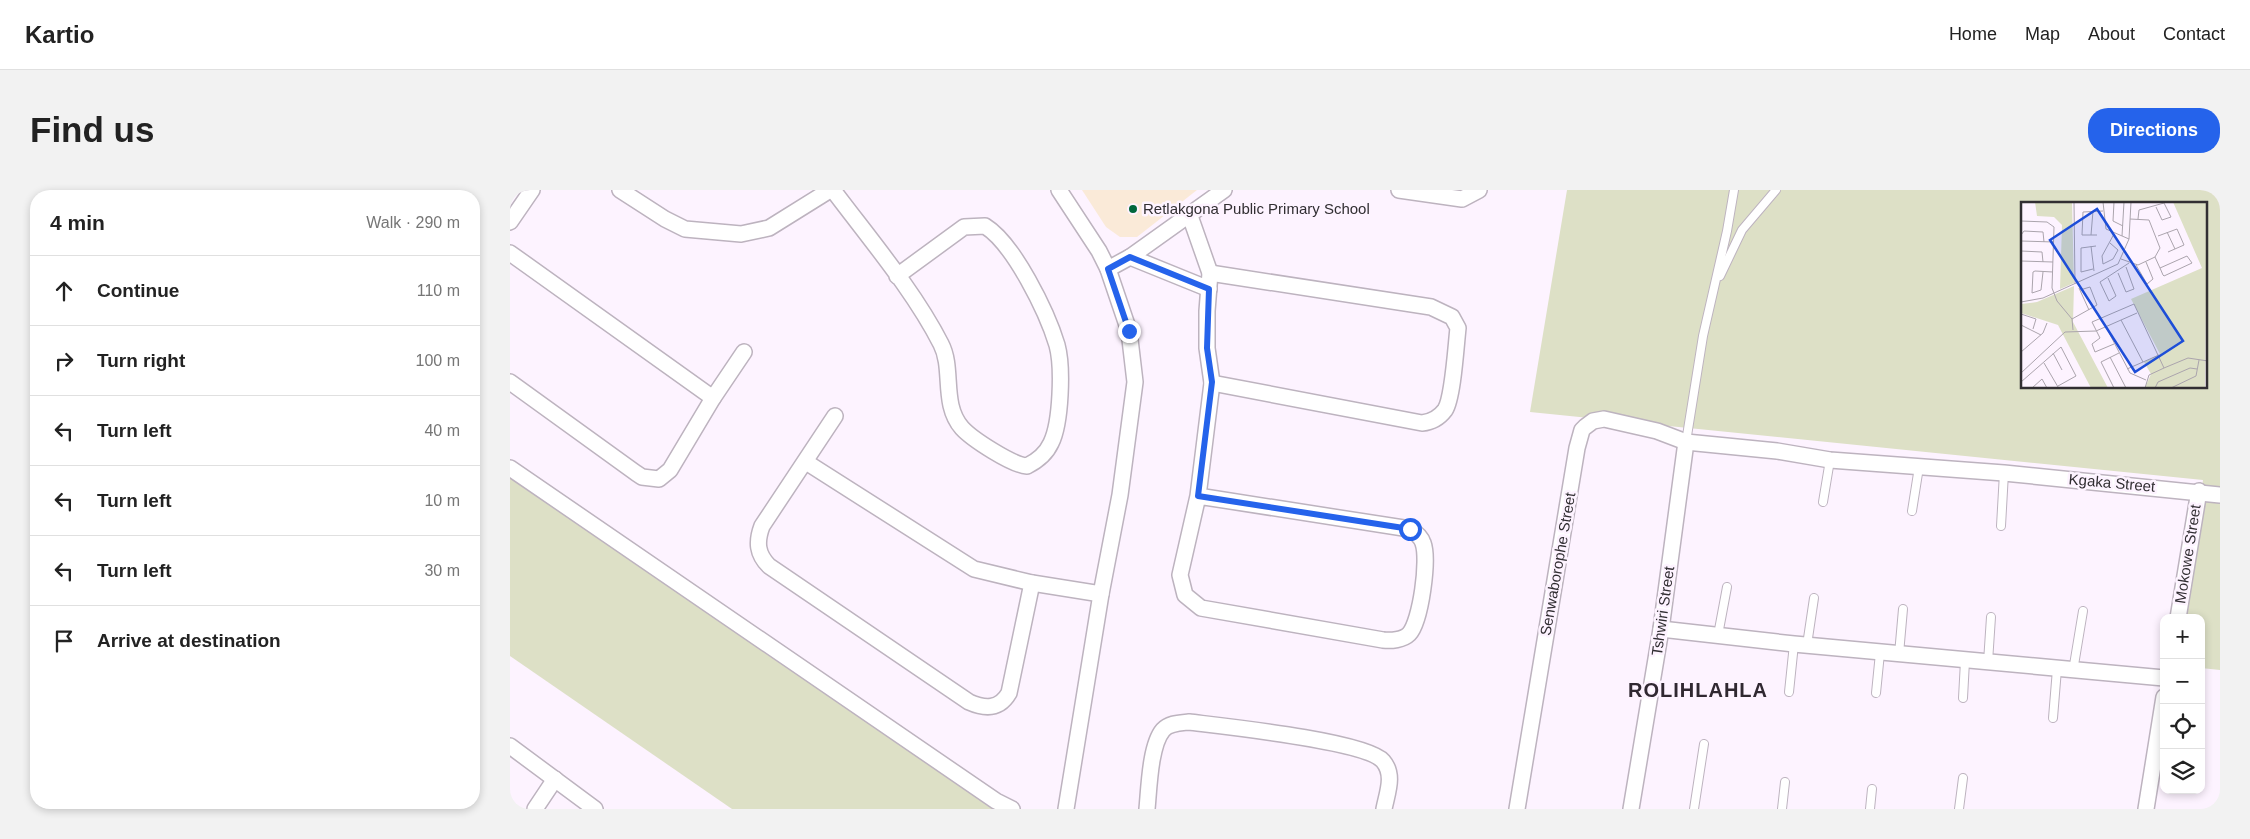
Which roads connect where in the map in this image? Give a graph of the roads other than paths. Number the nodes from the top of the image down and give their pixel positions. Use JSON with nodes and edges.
{"nodes":[{"id":1,"x":532,"y":190,"type":"edge"},
{"id":2,"x":620,"y":190,"type":"edge"},
{"id":3,"x":832,"y":190,"type":"edge"},
{"id":4,"x":1059,"y":190,"type":"edge"},
{"id":5,"x":1224,"y":190,"type":"edge"},
{"id":6,"x":1398,"y":190,"type":"edge"},
{"id":7,"x":1479,"y":190,"type":"edge"},
{"id":8,"x":1734,"y":190,"type":"edge"},
{"id":9,"x":1776,"y":190,"type":"edge"},
{"id":10,"x":1190,"y":216,"type":"junction"},
{"id":11,"x":510,"y":222,"type":"edge"},
{"id":12,"x":510,"y":253,"type":"edge"},
{"id":13,"x":1130,"y":257,"type":"junction"},
{"id":14,"x":1108,"y":269,"type":"junction"},
{"id":15,"x":1210,"y":272,"type":"junction"},
{"id":16,"x":897,"y":276,"type":"junction"},
{"id":17,"x":1209,"y":289,"type":"junction"},
{"id":18,"x":1714,"y":289,"type":"junction"},
{"id":19,"x":744,"y":352,"type":"dead end"},
{"id":20,"x":510,"y":382,"type":"edge"},
{"id":21,"x":1212,"y":382,"type":"junction"},
{"id":22,"x":713,"y":398,"type":"junction"},
{"id":23,"x":835,"y":416,"type":"dead end"},
{"id":24,"x":1686,"y":442,"type":"junction"},
{"id":25,"x":1830,"y":460,"type":"junction"},
{"id":26,"x":806,"y":462,"type":"junction"},
{"id":27,"x":1919,"y":467,"type":"junction"},
{"id":28,"x":510,"y":468,"type":"edge"},
{"id":29,"x":2004,"y":473,"type":"junction"},
{"id":30,"x":2199,"y":491,"type":"junction"},
{"id":31,"x":2220,"y":495,"type":"edge"},
{"id":32,"x":1198,"y":496,"type":"junction"},
{"id":33,"x":1823,"y":502,"type":"dead end"},
{"id":34,"x":1912,"y":511,"type":"dead end"},
{"id":35,"x":2001,"y":526,"type":"dead end"},
{"id":36,"x":1032,"y":583,"type":"junction"},
{"id":37,"x":1727,"y":587,"type":"dead end"},
{"id":38,"x":1101,"y":594,"type":"junction"},
{"id":39,"x":1814,"y":598,"type":"dead end"},
{"id":40,"x":1903,"y":609,"type":"dead end"},
{"id":41,"x":2083,"y":611,"type":"dead end"},
{"id":42,"x":2179,"y":614,"type":"edge"},
{"id":43,"x":1991,"y":616,"type":"dead end"},
{"id":44,"x":1661,"y":629,"type":"junction"},
{"id":45,"x":1718,"y":635,"type":"junction"},
{"id":46,"x":1801,"y":645,"type":"junction"},
{"id":47,"x":1880,"y":653,"type":"junction"},
{"id":48,"x":1899,"y":654,"type":"junction"},
{"id":49,"x":1965,"y":661,"type":"junction"},
{"id":50,"x":1988,"y":662,"type":"junction"},
{"id":51,"x":2057,"y":669,"type":"junction"},
{"id":52,"x":2074,"y":671,"type":"junction"},
{"id":53,"x":2160,"y":678,"type":"edge"},
{"id":54,"x":1789,"y":692,"type":"dead end"},
{"id":55,"x":1876,"y":693,"type":"dead end"},
{"id":56,"x":1963,"y":698,"type":"dead end"},
{"id":57,"x":2163,"y":704,"type":"edge"},
{"id":58,"x":2052,"y":718,"type":"dead end"},
{"id":59,"x":1704,"y":744,"type":"dead end"},
{"id":60,"x":510,"y":746,"type":"edge"},
{"id":61,"x":1963,"y":778,"type":"dead end"},
{"id":62,"x":555,"y":779,"type":"junction"},
{"id":63,"x":1785,"y":782,"type":"dead end"},
{"id":64,"x":1872,"y":790,"type":"dead end"},
{"id":65,"x":535,"y":809,"type":"edge"},
{"id":66,"x":595,"y":809,"type":"edge"},
{"id":67,"x":1012,"y":809,"type":"edge"},
{"id":68,"x":1066,"y":809,"type":"edge"},
{"id":69,"x":1147,"y":809,"type":"edge"},
{"id":70,"x":1384,"y":809,"type":"edge"},
{"id":71,"x":1517,"y":809,"type":"edge"},
{"id":72,"x":1631,"y":809,"type":"edge"},
{"id":73,"x":1694,"y":809,"type":"edge"},
{"id":74,"x":1782,"y":809,"type":"edge"},
{"id":75,"x":1870,"y":809,"type":"edge"},
{"id":76,"x":1960,"y":809,"type":"edge"},
{"id":77,"x":2146,"y":809,"type":"edge"}],
"edges":[{"from":1,"to":11,"type":"street"},
{"from":2,"to":3,"type":"street"},
{"from":3,"to":16,"type":"street"},
{"from":4,"to":14,"type":"street"},
{"from":5,"to":10,"type":"street"},
{"from":6,"to":7,"type":"street"},
{"from":8,"to":18,"type":"lane"},
{"from":9,"to":18,"type":"lane"},
{"from":10,"to":13,"type":"street"},
{"from":10,"to":15,"type":"street"},
{"from":12,"to":22,"type":"street"},
{"from":13,"to":14,"type":"street"},
{"from":13,"to":17,"type":"street"},
{"from":14,"to":38,"type":"street"},
{"from":15,"to":17,"type":"street"},
{"from":15,"to":21,"type":"street"},
{"from":16,"to":16,"type":"street"},
{"from":17,"to":21,"type":"street"},
{"from":18,"to":24,"type":"lane"},
{"from":19,"to":22,"type":"street"},
{"from":20,"to":22,"type":"street"},
{"from":21,"to":32,"type":"street"},
{"from":23,"to":26,"type":"street"},
{"from":24,"to":25,"type":"street","name":"Kgaka Street"},
{"from":24,"to":44,"type":"street","name":"Tshwiri Street"},
{"from":24,"to":71,"type":"street","name":"Senwaborophe Street"},
{"from":25,"to":27,"type":"street","name":"Kgaka Street"},
{"from":25,"to":33,"type":"lane"},
{"from":26,"to":36,"type":"street"},
{"from":26,"to":36,"type":"street"},
{"from":27,"to":29,"type":"street","name":"Kgaka Street"},
{"from":27,"to":34,"type":"lane"},
{"from":28,"to":67,"type":"street"},
{"from":29,"to":30,"type":"street","name":"Kgaka Street"},
{"from":29,"to":35,"type":"lane"},
{"from":30,"to":31,"type":"street","name":"Kgaka Street"},
{"from":30,"to":42,"type":"street","name":"Mokowe Street"},
{"from":32,"to":32,"type":"street"},
{"from":36,"to":38,"type":"street"},
{"from":37,"to":45,"type":"lane"},
{"from":38,"to":68,"type":"street"},
{"from":39,"to":46,"type":"lane"},
{"from":40,"to":48,"type":"lane"},
{"from":41,"to":52,"type":"lane"},
{"from":43,"to":50,"type":"lane"},
{"from":44,"to":45,"type":"street"},
{"from":44,"to":72,"type":"street","name":"Tshwiri Street"},
{"from":45,"to":46,"type":"street"},
{"from":46,"to":47,"type":"street"},
{"from":46,"to":54,"type":"lane"},
{"from":47,"to":48,"type":"street"},
{"from":47,"to":55,"type":"lane"},
{"from":48,"to":49,"type":"street"},
{"from":49,"to":50,"type":"street"},
{"from":49,"to":56,"type":"lane"},
{"from":50,"to":51,"type":"street"},
{"from":51,"to":52,"type":"street"},
{"from":51,"to":58,"type":"lane"},
{"from":52,"to":53,"type":"street"},
{"from":57,"to":77,"type":"street"},
{"from":59,"to":73,"type":"lane"},
{"from":60,"to":62,"type":"street"},
{"from":61,"to":76,"type":"lane"},
{"from":62,"to":65,"type":"street"},
{"from":62,"to":66,"type":"street"},
{"from":63,"to":74,"type":"lane"},
{"from":64,"to":75,"type":"lane"},
{"from":69,"to":70,"type":"street"}]}
